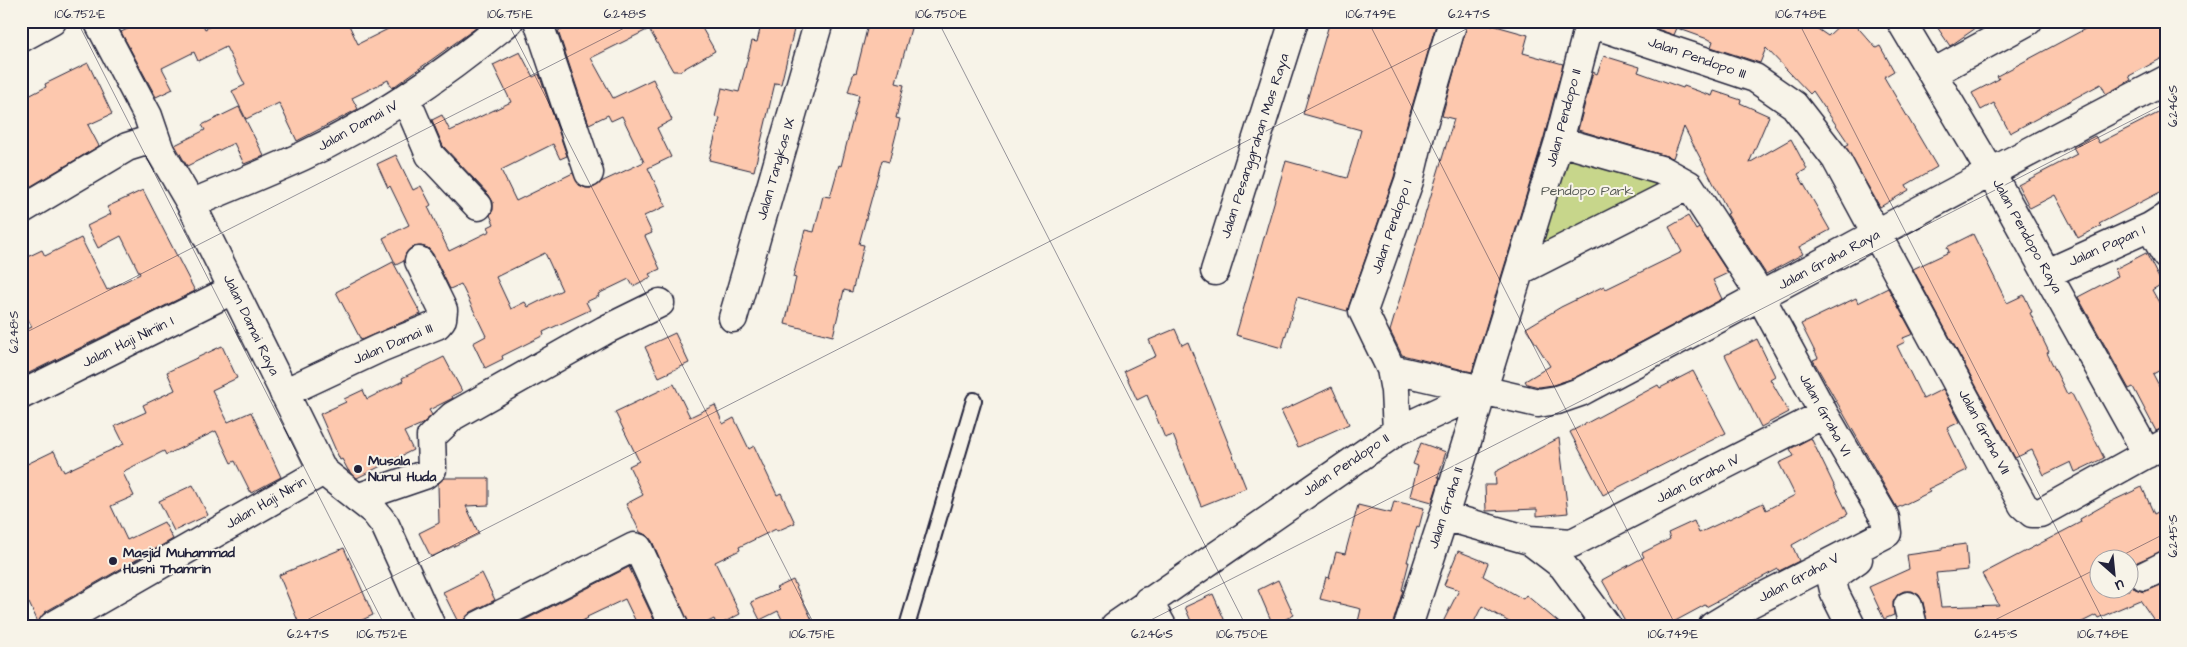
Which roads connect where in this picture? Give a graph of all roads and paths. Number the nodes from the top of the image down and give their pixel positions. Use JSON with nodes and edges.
{"nodes":[{"id":1,"x":52,"y":21,"type":"edge"},
{"id":2,"x":98,"y":21,"type":"edge"},
{"id":3,"x":538,"y":21,"type":"edge"},
{"id":4,"x":819,"y":21,"type":"edge"},
{"id":5,"x":1294,"y":21,"type":"edge"},
{"id":6,"x":1453,"y":21,"type":"edge"},
{"id":7,"x":1901,"y":21,"type":"edge"},
{"id":8,"x":507,"y":22,"type":"edge"},
{"id":9,"x":1590,"y":22,"type":"edge"},
{"id":10,"x":2027,"y":22,"type":"edge"},
{"id":11,"x":21,"y":38,"type":"edge"},
{"id":12,"x":1933,"y":74,"type":"junction"},
{"id":13,"x":2166,"y":80,"type":"edge"},
{"id":14,"x":406,"y":99,"type":"junction"},
{"id":15,"x":1559,"y":141,"type":"junction"},
{"id":16,"x":160,"y":151,"type":"junction"},
{"id":17,"x":1990,"y":171,"type":"junction"},
{"id":18,"x":590,"y":173,"type":"dead end"},
{"id":19,"x":1689,"y":185,"type":"junction"},
{"id":20,"x":190,"y":204,"type":"junction"},
{"id":21,"x":478,"y":206,"type":"dead end"},
{"id":22,"x":21,"y":210,"type":"edge"},
{"id":23,"x":2158,"y":222,"type":"edge"},
{"id":24,"x":1878,"y":234,"type":"junction"},
{"id":25,"x":2166,"y":256,"type":"edge"},
{"id":26,"x":419,"y":261,"type":"dead end"},
{"id":27,"x":1215,"y":271,"type":"dead end"},
{"id":28,"x":1519,"y":271,"type":"junction"},
{"id":29,"x":2048,"y":273,"type":"junction"},
{"id":30,"x":234,"y":289,"type":"junction"},
{"id":31,"x":1760,"y":297,"type":"junction"},
{"id":32,"x":660,"y":303,"type":"dead end"},
{"id":33,"x":733,"y":318,"type":"dead end"},
{"id":34,"x":1391,"y":369,"type":"junction"},
{"id":35,"x":1482,"y":391,"type":"junction"},
{"id":36,"x":284,"y":393,"type":"junction"},
{"id":37,"x":21,"y":395,"type":"edge"},
{"id":38,"x":974,"y":400,"type":"dead end"},
{"id":39,"x":1824,"y":414,"type":"junction"},
{"id":40,"x":1397,"y":431,"type":"junction"},
{"id":41,"x":2156,"y":448,"type":"edge"},
{"id":42,"x":323,"y":471,"type":"junction"},
{"id":43,"x":357,"y":498,"type":"junction"},
{"id":44,"x":1444,"y":516,"type":"junction"},
{"id":45,"x":1884,"y":534,"type":"junction"},
{"id":46,"x":1568,"y":554,"type":"junction"},
{"id":47,"x":1148,"y":601,"type":"junction"},
{"id":48,"x":53,"y":626,"type":"edge"},
{"id":49,"x":431,"y":626,"type":"edge"},
{"id":50,"x":478,"y":626,"type":"edge"},
{"id":51,"x":674,"y":626,"type":"edge"},
{"id":52,"x":907,"y":626,"type":"edge"},
{"id":53,"x":1115,"y":626,"type":"edge"},
{"id":54,"x":1162,"y":626,"type":"edge"},
{"id":55,"x":1408,"y":626,"type":"edge"},
{"id":56,"x":1607,"y":626,"type":"edge"},
{"id":57,"x":1713,"y":626,"type":"edge"},
{"id":58,"x":1851,"y":626,"type":"edge"}],
"edges":[{"from":1,"to":11,"type":"street"},
{"from":2,"to":16,"type":"street","name":"Jalan Damai Raya"},
{"from":3,"to":18,"type":"street"},
{"from":4,"to":33,"type":"street","name":"Jalan Tangkas IX"},
{"from":5,"to":27,"type":"street","name":"Jalan Pesanggrahan Mas Raya"},
{"from":6,"to":34,"type":"street","name":"Jalan Pendopo I"},
{"from":7,"to":12,"type":"street","name":"Jalan Pendopo Raya"},
{"from":8,"to":14,"type":"street","name":"Jalan Damai IV"},
{"from":9,"to":15,"type":"street","name":"Jalan Pendopo II"},
{"from":9,"to":24,"type":"street","name":"Jalan Pendopo III"},
{"from":10,"to":12,"type":"street"},
{"from":12,"to":17,"type":"street","name":"Jalan Pendopo Raya"},
{"from":13,"to":17,"type":"street","name":"Jalan Graha Raya"},
{"from":14,"to":20,"type":"street","name":"Jalan Damai IV"},
{"from":14,"to":21,"type":"street"},
{"from":15,"to":19,"type":"street"},
{"from":15,"to":28,"type":"street","name":"Jalan Pendopo II"},
{"from":16,"to":20,"type":"street","name":"Jalan Damai Raya"},
{"from":16,"to":22,"type":"street"},
{"from":17,"to":24,"type":"street","name":"Jalan Graha Raya"},
{"from":17,"to":29,"type":"street","name":"Jalan Pendopo Raya"},
{"from":19,"to":28,"type":"street"},
{"from":19,"to":31,"type":"street","name":"Jalan Graha VI"},
{"from":20,"to":30,"type":"street","name":"Jalan Damai Raya"},
{"from":23,"to":25,"type":"street"},
{"from":23,"to":29,"type":"street","name":"Jalan Papan 1"},
{"from":24,"to":31,"type":"street","name":"Jalan Graha Raya"},
{"from":24,"to":41,"type":"street","name":"Jalan Graha VII"},
{"from":26,"to":36,"type":"street","name":"Jalan Damai III"},
{"from":28,"to":35,"type":"street","name":"Jalan Pendopo II"},
{"from":29,"to":41,"type":"street","name":"Jalan Pendopo Raya"},
{"from":30,"to":36,"type":"street","name":"Jalan Damai Raya"},
{"from":30,"to":37,"type":"street","name":"Jalan Haji Niriin I"},
{"from":31,"to":35,"type":"street","name":"Jalan Graha Raya"},
{"from":31,"to":39,"type":"street","name":"Jalan Graha VI"},
{"from":32,"to":43,"type":"street"},
{"from":34,"to":35,"type":"street","name":"Jalan Graha Raya"},
{"from":34,"to":40,"type":"street","name":"Jalan Pendopo I"},
{"from":35,"to":40,"type":"street","name":"Jalan Pendopo II"},
{"from":35,"to":44,"type":"street","name":"Jalan Graha II"},
{"from":36,"to":42,"type":"street","name":"Jalan Damai Raya"},
{"from":38,"to":52,"type":"lane"},
{"from":39,"to":45,"type":"street","name":"Jalan Graha VI"},
{"from":39,"to":46,"type":"street","name":"Jalan Graha IV"},
{"from":40,"to":47,"type":"street","name":"Jalan Pendopo II"},
{"from":42,"to":43,"type":"street","name":"Jalan Damai Raya"},
{"from":42,"to":48,"type":"street","name":"Jalan Haji Nirin"},
{"from":43,"to":49,"type":"street","name":"Jalan Damai Raya"},
{"from":44,"to":46,"type":"street"},
{"from":44,"to":55,"type":"street","name":"Jalan Graha II"},
{"from":45,"to":57,"type":"street","name":"Jalan Graha V"},
{"from":45,"to":58,"type":"street"},
{"from":46,"to":56,"type":"street"},
{"from":47,"to":53,"type":"street","name":"Jalan Pendopo II"},
{"from":47,"to":54,"type":"street"},
{"from":50,"to":51,"type":"street"}]}
